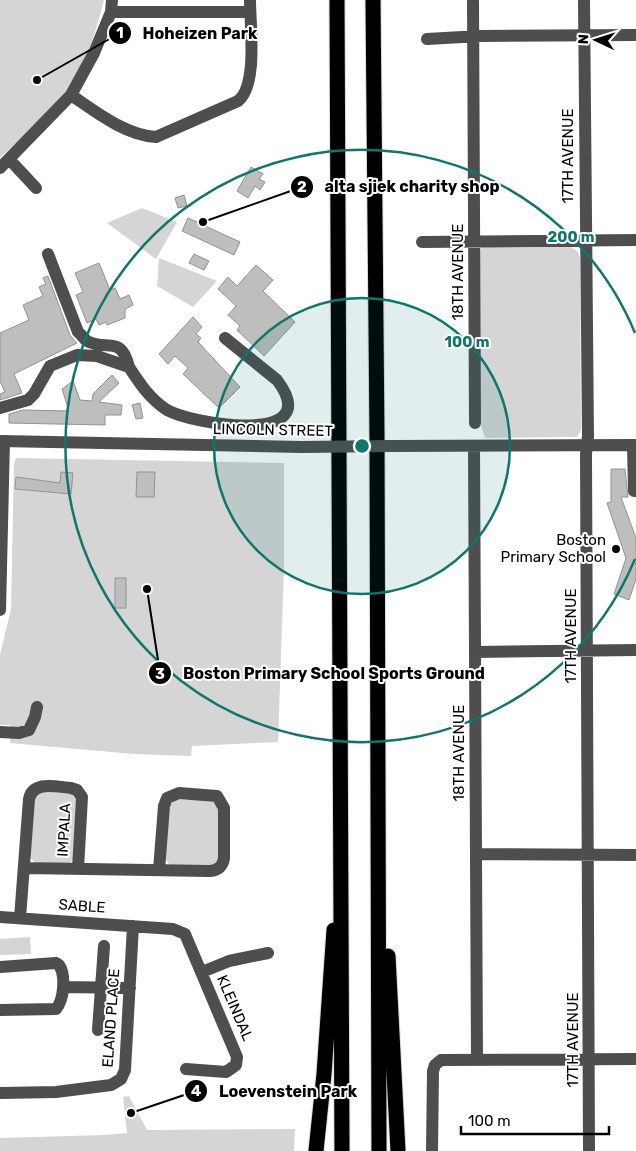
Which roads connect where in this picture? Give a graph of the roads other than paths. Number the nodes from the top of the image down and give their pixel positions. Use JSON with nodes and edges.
{"nodes":[{"id":1,"x":338,"y":0,"type":"edge"},
{"id":2,"x":373,"y":0,"type":"edge"},
{"id":3,"x":473,"y":0,"type":"edge"},
{"id":4,"x":584,"y":0,"type":"edge"},
{"id":5,"x":111,"y":6,"type":"edge"},
{"id":6,"x":250,"y":6,"type":"edge"},
{"id":7,"x":636,"y":35,"type":"edge"},
{"id":8,"x":584,"y":36,"type":"junction"},
{"id":9,"x":473,"y":37,"type":"junction"},
{"id":10,"x":427,"y":39,"type":"dead end"},
{"id":11,"x":72,"y":95,"type":"junction"},
{"id":12,"x":4,"y":164,"type":"edge"},
{"id":13,"x":36,"y":188,"type":"dead end"},
{"id":14,"x":585,"y":240,"type":"junction"},
{"id":15,"x":636,"y":240,"type":"edge"},
{"id":16,"x":474,"y":241,"type":"junction"},
{"id":17,"x":422,"y":242,"type":"dead end"},
{"id":18,"x":48,"y":254,"type":"dead end"},
{"id":19,"x":225,"y":338,"type":"dead end"},
{"id":20,"x":129,"y":367,"type":"junction"},
{"id":21,"x":0,"y":408,"type":"edge"},
{"id":22,"x":475,"y":423,"type":"dead end"},
{"id":23,"x":2,"y":441,"type":"edge"},
{"id":24,"x":587,"y":445,"type":"junction"},
{"id":25,"x":635,"y":445,"type":"edge"},
{"id":26,"x":474,"y":446,"type":"junction"},
{"id":27,"x":634,"y":491,"type":"dead end"},
{"id":28,"x":0,"y":610,"type":"edge"},
{"id":29,"x":587,"y":650,"type":"junction"},
{"id":30,"x":636,"y":650,"type":"edge"},
{"id":31,"x":475,"y":652,"type":"junction"},
{"id":32,"x":37,"y":707,"type":"dead end"},
{"id":33,"x":0,"y":732,"type":"edge"},
{"id":34,"x":377,"y":840,"type":"junction"},
{"id":35,"x":476,"y":854,"type":"junction"},
{"id":36,"x":589,"y":855,"type":"junction"},
{"id":37,"x":636,"y":855,"type":"edge"},
{"id":38,"x":25,"y":868,"type":"junction"},
{"id":39,"x":78,"y":869,"type":"junction"},
{"id":40,"x":159,"y":870,"type":"junction"},
{"id":41,"x":342,"y":894,"type":"junction"},
{"id":42,"x":0,"y":917,"type":"edge"},
{"id":43,"x":20,"y":918,"type":"junction"},
{"id":44,"x":133,"y":926,"type":"junction"},
{"id":45,"x":162,"y":928,"type":"joint"},
{"id":46,"x":104,"y":946,"type":"dead end"},
{"id":47,"x":268,"y":953,"type":"dead end"},
{"id":48,"x":0,"y":967,"type":"edge"},
{"id":49,"x":202,"y":972,"type":"junction"},
{"id":50,"x":63,"y":987,"type":"junction"},
{"id":51,"x":102,"y":987,"type":"junction"},
{"id":52,"x":130,"y":988,"type":"junction"},
{"id":53,"x":0,"y":1010,"type":"edge"},
{"id":54,"x":98,"y":1030,"type":"dead end"},
{"id":55,"x":477,"y":1059,"type":"junction"},
{"id":56,"x":636,"y":1059,"type":"edge"},
{"id":57,"x":590,"y":1060,"type":"junction"},
{"id":58,"x":186,"y":1069,"type":"dead end"},
{"id":59,"x":0,"y":1093,"type":"edge"},
{"id":60,"x":316,"y":1151,"type":"edge"},
{"id":61,"x":342,"y":1151,"type":"edge"},
{"id":62,"x":379,"y":1151,"type":"edge"},
{"id":63,"x":398,"y":1151,"type":"edge"},
{"id":64,"x":432,"y":1151,"type":"edge"},
{"id":65,"x":589,"y":1151,"type":"edge"}],
"edges":[{"from":1,"to":41,"type":"highway"},
{"from":2,"to":34,"type":"highway"},
{"from":3,"to":9,"type":"street","name":"18TH AVENUE"},
{"from":4,"to":8,"type":"street","name":"17TH AVENUE"},
{"from":5,"to":6,"type":"street"},
{"from":5,"to":11,"type":"street"},
{"from":6,"to":11,"type":"street"},
{"from":7,"to":8,"type":"street"},
{"from":8,"to":9,"type":"street"},
{"from":8,"to":14,"type":"street","name":"17TH AVENUE"},
{"from":9,"to":10,"type":"street"},
{"from":9,"to":16,"type":"street","name":"18TH AVENUE"},
{"from":11,"to":12,"type":"street"},
{"from":12,"to":13,"type":"street"},
{"from":14,"to":15,"type":"street"},
{"from":14,"to":16,"type":"street"},
{"from":14,"to":24,"type":"street","name":"17TH AVENUE"},
{"from":16,"to":17,"type":"street"},
{"from":16,"to":22,"type":"street","name":"18TH AVENUE"},
{"from":18,"to":20,"type":"street"},
{"from":19,"to":20,"type":"street"},
{"from":20,"to":21,"type":"street"},
{"from":23,"to":26,"type":"street","name":"LINCOLN STREET","bridge":true},
{"from":23,"to":28,"type":"street"},
{"from":24,"to":25,"type":"street","name":"LINCOLN STREET"},
{"from":24,"to":26,"type":"street","name":"LINCOLN STREET"},
{"from":24,"to":29,"type":"street","name":"17TH AVENUE"},
{"from":25,"to":27,"type":"street"},
{"from":26,"to":31,"type":"street","name":"18TH AVENUE"},
{"from":29,"to":30,"type":"street"},
{"from":29,"to":31,"type":"street"},
{"from":29,"to":36,"type":"street","name":"17TH AVENUE"},
{"from":31,"to":35,"type":"street","name":"18TH AVENUE"},
{"from":32,"to":33,"type":"street"},
{"from":34,"to":62,"type":"highway"},
{"from":34,"to":63,"type":"highway"},
{"from":35,"to":36,"type":"street"},
{"from":35,"to":55,"type":"street","name":"18TH AVENUE"},
{"from":36,"to":37,"type":"street"},
{"from":36,"to":57,"type":"street","name":"17TH AVENUE"},
{"from":38,"to":39,"type":"street"},
{"from":38,"to":39,"type":"street","name":"IMPALA"},
{"from":38,"to":43,"type":"street","name":"IMPALA"},
{"from":39,"to":40,"type":"street"},
{"from":40,"to":40,"type":"street"},
{"from":41,"to":60,"type":"highway"},
{"from":41,"to":61,"type":"highway"},
{"from":42,"to":43,"type":"street","name":"SABLE"},
{"from":43,"to":44,"type":"street","name":"SABLE"},
{"from":44,"to":45,"type":"street","name":"SABLE"},
{"from":44,"to":52,"type":"street","name":"ELAND PLACE"},
{"from":45,"to":49,"type":"street","name":"KLEINDAL"},
{"from":46,"to":51,"type":"street"},
{"from":47,"to":49,"type":"street","name":"KLEINDAL"},
{"from":48,"to":50,"type":"street"},
{"from":49,"to":58,"type":"street","name":"KLEINDAL"},
{"from":50,"to":51,"type":"street"},
{"from":50,"to":53,"type":"street"},
{"from":51,"to":52,"type":"street"},
{"from":51,"to":54,"type":"street"},
{"from":52,"to":59,"type":"street","name":"ELAND PLACE"},
{"from":55,"to":57,"type":"street"},
{"from":55,"to":64,"type":"street"},
{"from":56,"to":57,"type":"street"},
{"from":57,"to":65,"type":"street","name":"17TH AVENUE"}]}
